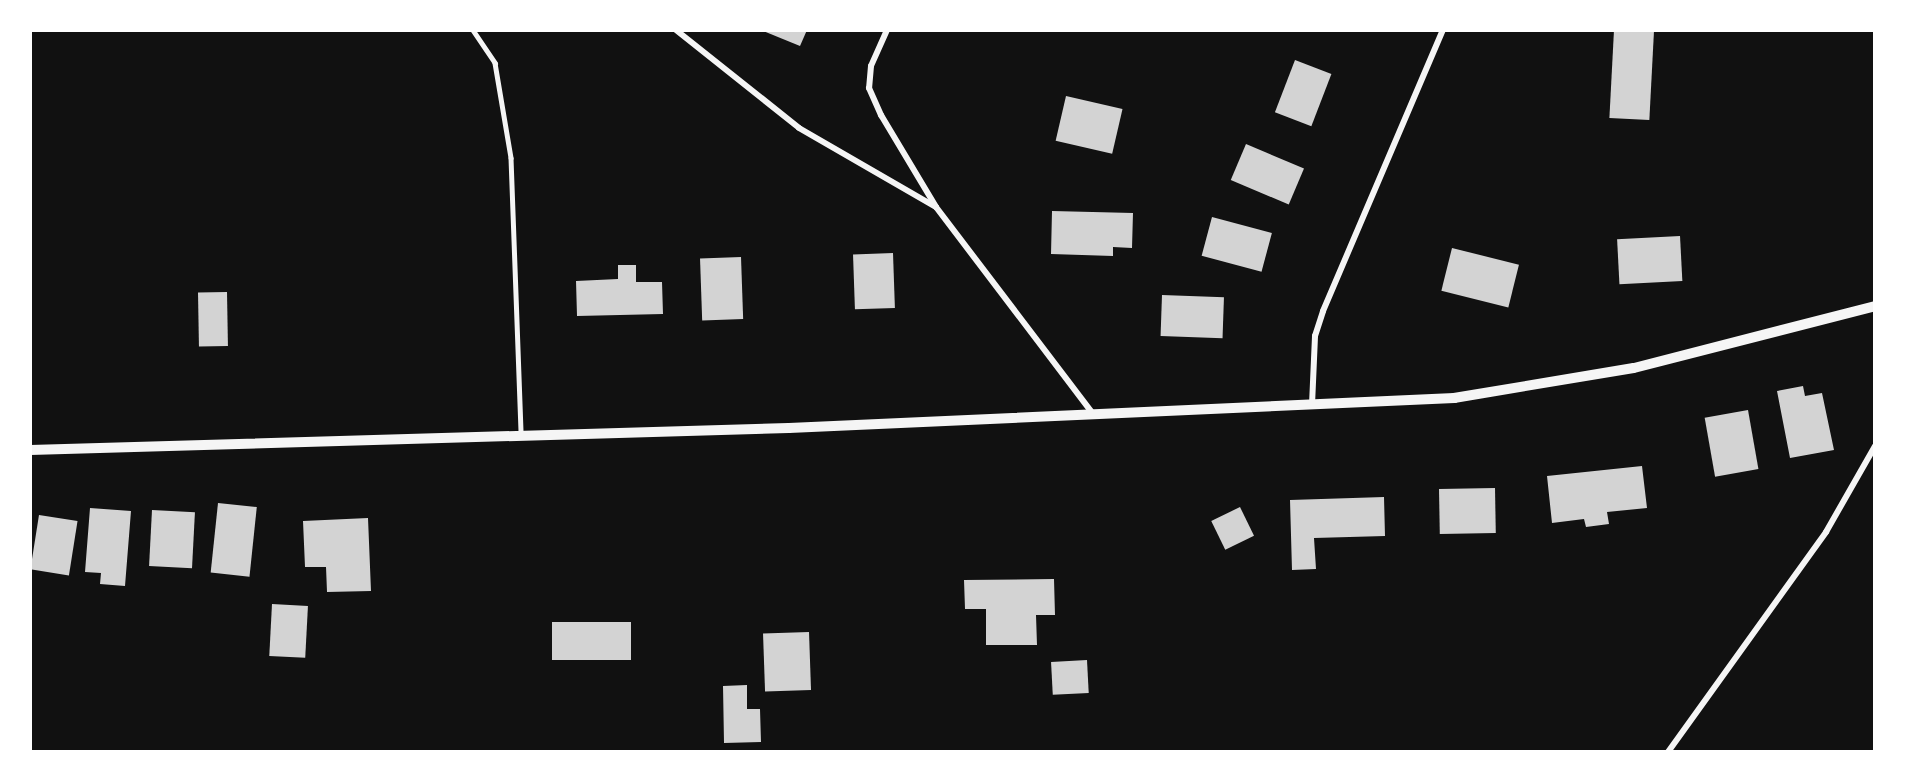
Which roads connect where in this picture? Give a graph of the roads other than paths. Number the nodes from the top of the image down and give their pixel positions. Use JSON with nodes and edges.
{"nodes":[{"id":1,"x":473,"y":30,"type":"edge"},
{"id":2,"x":676,"y":30,"type":"edge"},
{"id":3,"x":887,"y":30,"type":"edge"},
{"id":4,"x":1443,"y":30,"type":"edge"},
{"id":5,"x":936,"y":207,"type":"junction"},
{"id":6,"x":1874,"y":309,"type":"edge"},
{"id":7,"x":1312,"y":405,"type":"junction"},
{"id":8,"x":1094,"y":415,"type":"junction"},
{"id":9,"x":521,"y":437,"type":"junction"},
{"id":10,"x":1875,"y":446,"type":"edge"},
{"id":11,"x":30,"y":450,"type":"edge"},
{"id":12,"x":1668,"y":752,"type":"edge"}],
"edges":[{"from":1,"to":9,"type":"lane"},
{"from":2,"to":5,"type":"street"},
{"from":3,"to":5,"type":"street"},
{"from":4,"to":7,"type":"street"},
{"from":5,"to":8,"type":"street"},
{"from":6,"to":7,"type":"street"},
{"from":7,"to":8,"type":"street"},
{"from":8,"to":9,"type":"street"},
{"from":9,"to":11,"type":"street"},
{"from":10,"to":12,"type":"street"}]}
